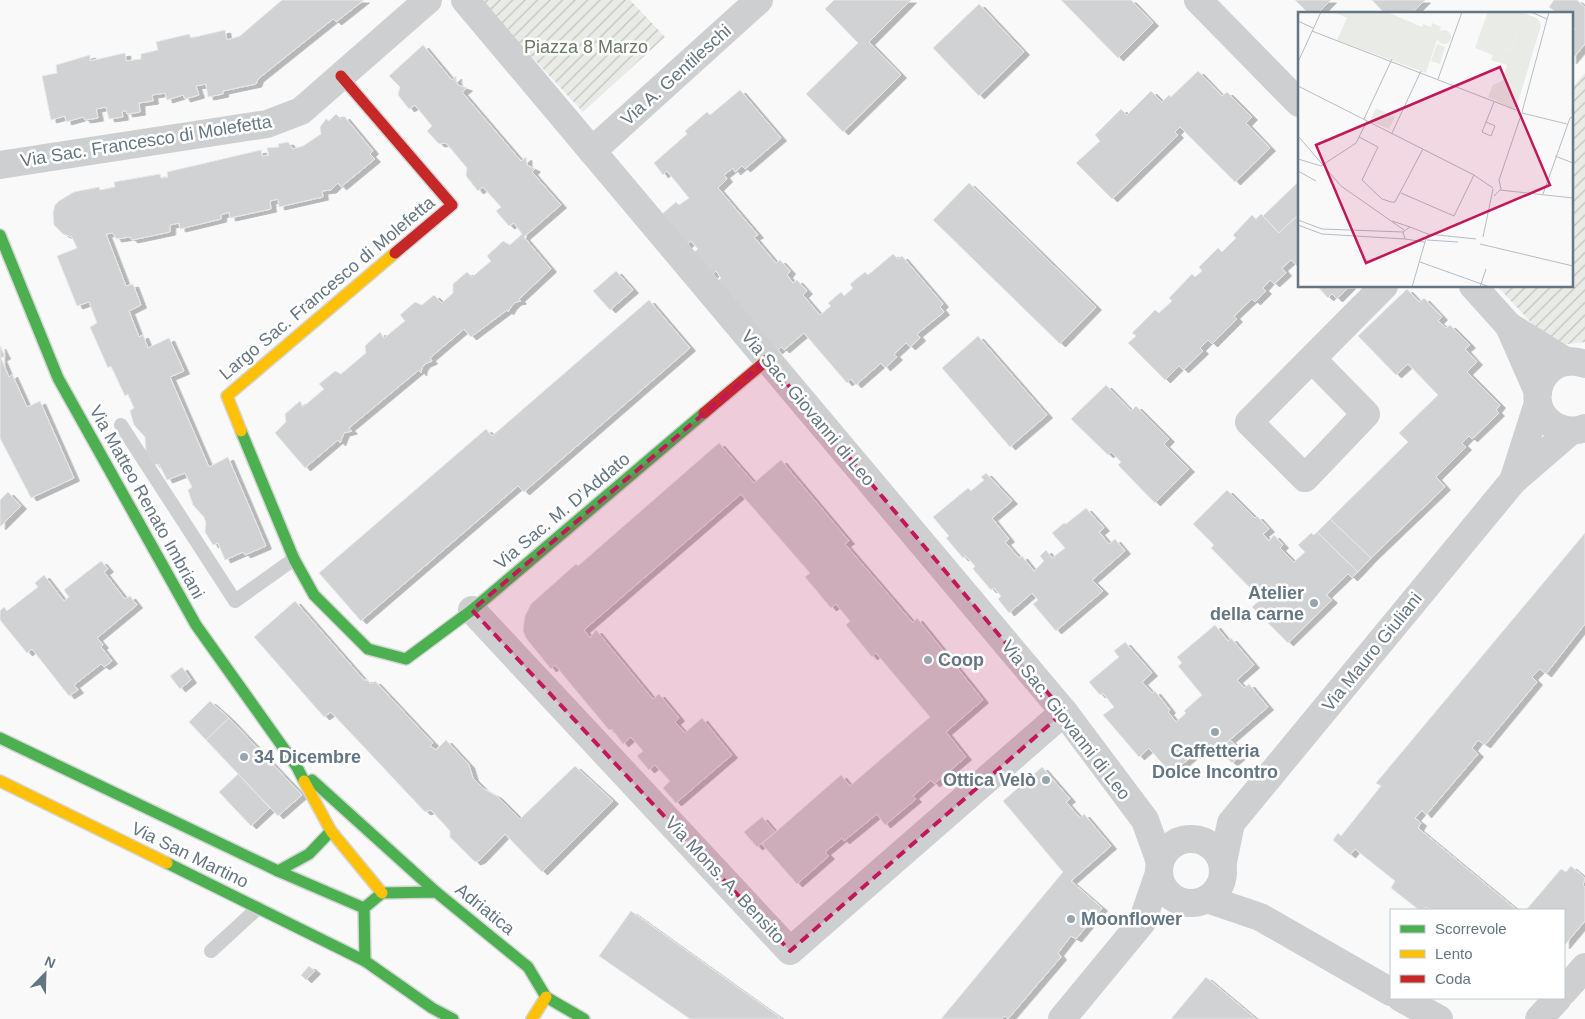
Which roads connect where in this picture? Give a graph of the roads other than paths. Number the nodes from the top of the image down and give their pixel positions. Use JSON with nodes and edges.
{"nodes":[{"id":1,"x":428,"y":0,"type":"edge"},
{"id":2,"x":465,"y":0,"type":"edge"},
{"id":3,"x":759,"y":0,"type":"edge"},
{"id":4,"x":1198,"y":0,"type":"edge"},
{"id":5,"x":341,"y":76,"type":"junction"},
{"id":6,"x":1298,"y":102,"type":"edge"},
{"id":7,"x":592,"y":151,"type":"junction"},
{"id":8,"x":0,"y":165,"type":"edge"},
{"id":9,"x":0,"y":235,"type":"edge"},
{"id":10,"x":1382,"y":288,"type":"edge"},
{"id":11,"x":1475,"y":288,"type":"edge"},
{"id":12,"x":1509,"y":326,"type":"junction"},
{"id":13,"x":1312,"y":359,"type":"dead end"},
{"id":14,"x":767,"y":360,"type":"junction"},
{"id":15,"x":1579,"y":362,"type":"edge"},
{"id":16,"x":1538,"y":398,"type":"junction"},
{"id":17,"x":121,"y":425,"type":"dead end"},
{"id":18,"x":1581,"y":430,"type":"edge"},
{"id":19,"x":1513,"y":481,"type":"junction"},
{"id":20,"x":294,"y":559,"type":"junction"},
{"id":21,"x":472,"y":610,"type":"junction"},
{"id":22,"x":368,"y":649,"type":"joint"},
{"id":23,"x":1064,"y":712,"type":"junction"},
{"id":24,"x":0,"y":738,"type":"edge"},
{"id":25,"x":297,"y":767,"type":"junction"},
{"id":26,"x":0,"y":781,"type":"edge"},
{"id":27,"x":1145,"y":820,"type":"junction"},
{"id":28,"x":1232,"y":823,"type":"junction"},
{"id":29,"x":331,"y":831,"type":"junction"},
{"id":30,"x":1185,"y":839,"type":"junction"},
{"id":31,"x":1159,"y":868,"type":"junction"},
{"id":32,"x":1223,"y":868,"type":"junction"},
{"id":33,"x":278,"y":871,"type":"junction"},
{"id":34,"x":436,"y":892,"type":"junction"},
{"id":35,"x":382,"y":893,"type":"junction"},
{"id":36,"x":1201,"y":901,"type":"junction"},
{"id":37,"x":258,"y":908,"type":"junction"},
{"id":38,"x":364,"y":908,"type":"junction"},
{"id":39,"x":1260,"y":917,"type":"junction"},
{"id":40,"x":1142,"y":922,"type":"junction"},
{"id":41,"x":211,"y":951,"type":"dead end"},
{"id":42,"x":365,"y":961,"type":"junction"},
{"id":43,"x":1585,"y":966,"type":"edge"},
{"id":44,"x":1565,"y":990,"type":"edge"},
{"id":45,"x":1390,"y":991,"type":"edge"},
{"id":46,"x":546,"y":997,"type":"junction"},
{"id":47,"x":1404,"y":999,"type":"edge"},
{"id":48,"x":1557,"y":999,"type":"edge"},
{"id":49,"x":453,"y":1019,"type":"edge"},
{"id":50,"x":532,"y":1019,"type":"edge"},
{"id":51,"x":584,"y":1019,"type":"edge"},
{"id":52,"x":1062,"y":1019,"type":"edge"},
{"id":53,"x":1439,"y":1019,"type":"edge"},
{"id":54,"x":1539,"y":1019,"type":"edge"}],
"edges":[{"from":1,"to":5,"type":"street","name":"Via Sac. Francesco di Molefetta"},
{"from":2,"to":7,"type":"street","name":"Via Sac. Giovanni di Leo"},
{"from":3,"to":7,"type":"street","name":"Via A. Gentileschi"},
{"from":4,"to":6,"type":"street"},
{"from":5,"to":8,"type":"street","name":"Via Sac. Francesco di Molefetta"},
{"from":5,"to":20,"type":"street","name":"Largo Sac. Francesco di Molefetta"},
{"from":7,"to":14,"type":"street","name":"Via Sac. Giovanni di Leo"},
{"from":9,"to":25,"type":"street","name":"Via Matteo Renato Imbriani"},
{"from":10,"to":13,"type":"street"},
{"from":11,"to":12,"type":"street"},
{"from":12,"to":15,"type":"street"},
{"from":12,"to":16,"type":"street"},
{"from":14,"to":21,"type":"street","name":"Via Sac. M. D'Addato"},
{"from":14,"to":23,"type":"street","name":"Via Sac. Giovanni di Leo"},
{"from":15,"to":16,"type":"street","name":"Via Mauro Giuliani"},
{"from":16,"to":18,"type":"street"},
{"from":16,"to":19,"type":"street","name":"Via Mauro Giuliani"},
{"from":17,"to":20,"type":"lane"},
{"from":18,"to":19,"type":"street","name":"Via Mauro Giuliani"},
{"from":19,"to":28,"type":"street","name":"Via Mauro Giuliani"},
{"from":20,"to":22,"type":"street","name":"Largo Sac. Francesco di Molefetta"},
{"from":21,"to":22,"type":"street","name":"Via Sac. M. D'Addato"},
{"from":21,"to":23,"type":"street","name":"Via Mons. A. Bensito"},
{"from":23,"to":27,"type":"street","name":"Via Sac. Giovanni di Leo"},
{"from":24,"to":33,"type":"street","name":"Via San Martino"},
{"from":25,"to":29,"type":"street"},
{"from":25,"to":34,"type":"street"},
{"from":26,"to":37,"type":"street","name":"Via San Martino"},
{"from":27,"to":30,"type":"street","name":"Via Sac. Giovanni di Leo"},
{"from":27,"to":31,"type":"street","name":"Via Sac. Giovanni di Leo"},
{"from":28,"to":30,"type":"street"},
{"from":28,"to":32,"type":"street","name":"Via Mauro Giuliani"},
{"from":29,"to":33,"type":"street"},
{"from":29,"to":35,"type":"street"},
{"from":30,"to":31,"type":"street"},
{"from":30,"to":32,"type":"street"},
{"from":31,"to":36,"type":"street"},
{"from":31,"to":40,"type":"street"},
{"from":32,"to":36,"type":"street"},
{"from":32,"to":39,"type":"street"},
{"from":33,"to":38,"type":"street","name":"Via San Martino"},
{"from":34,"to":35,"type":"street","name":"Adriatica"},
{"from":34,"to":46,"type":"street","name":"Adriatica"},
{"from":35,"to":38,"type":"street"},
{"from":36,"to":39,"type":"street"},
{"from":36,"to":40,"type":"street"},
{"from":37,"to":41,"type":"lane"},
{"from":37,"to":42,"type":"street","name":"Via San Martino"},
{"from":38,"to":42,"type":"street"},
{"from":39,"to":45,"type":"street"},
{"from":40,"to":52,"type":"street"},
{"from":42,"to":49,"type":"street"},
{"from":43,"to":44,"type":"street"},
{"from":46,"to":50,"type":"street"},
{"from":46,"to":51,"type":"street","name":"Adriatica"},
{"from":47,"to":53,"type":"street"},
{"from":48,"to":54,"type":"street"}]}
